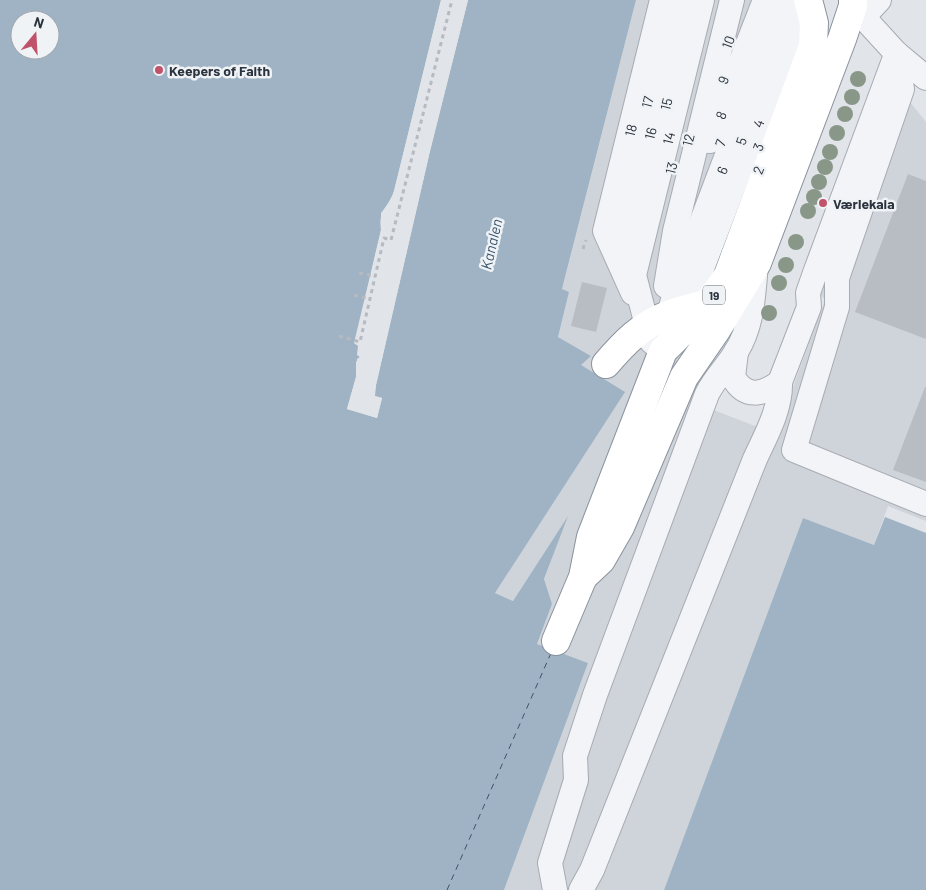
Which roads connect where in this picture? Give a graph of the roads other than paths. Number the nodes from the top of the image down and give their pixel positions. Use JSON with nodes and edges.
{"nodes":[{"id":1,"x":662,"y":0,"type":"edge"},
{"id":2,"x":672,"y":0,"type":"edge"},
{"id":3,"x":683,"y":0,"type":"edge"},
{"id":4,"x":692,"y":0,"type":"edge"},
{"id":5,"x":702,"y":0,"type":"edge"},
{"id":6,"x":754,"y":0,"type":"edge"},
{"id":7,"x":765,"y":0,"type":"edge"},
{"id":8,"x":775,"y":0,"type":"edge"},
{"id":9,"x":728,"y":1,"type":"edge"},
{"id":10,"x":859,"y":4,"type":"edge"},
{"id":11,"x":803,"y":5,"type":"edge"},
{"id":12,"x":896,"y":53,"type":"junction"},
{"id":13,"x":926,"y":78,"type":"edge"},
{"id":14,"x":692,"y":160,"type":"junction"},
{"id":15,"x":676,"y":231,"type":"junction"},
{"id":16,"x":619,"y":235,"type":"junction"},
{"id":17,"x":757,"y":263,"type":"junction"},
{"id":18,"x":739,"y":292,"type":"junction"},
{"id":19,"x":675,"y":293,"type":"junction"},
{"id":20,"x":663,"y":351,"type":"junction"},
{"id":21,"x":736,"y":352,"type":"junction"},
{"id":22,"x":606,"y":364,"type":"dead end"},
{"id":23,"x":780,"y":382,"type":"junction"},
{"id":24,"x":794,"y":450,"type":"junction"},
{"id":25,"x":755,"y":459,"type":"junction"},
{"id":26,"x":926,"y":504,"type":"edge"},
{"id":27,"x":583,"y":577,"type":"junction"},
{"id":28,"x":556,"y":641,"type":"dead end"},
{"id":29,"x":555,"y":890,"type":"edge"},
{"id":30,"x":581,"y":890,"type":"edge"}],
"edges":[{"from":1,"to":16,"type":"street","name":"18"},
{"from":2,"to":16,"type":"street","name":"17"},
{"from":3,"to":16,"type":"street","name":"16"},
{"from":4,"to":16,"type":"street","name":"15"},
{"from":5,"to":19,"type":"street","name":"14"},
{"from":6,"to":14,"type":"street","name":"9"},
{"from":7,"to":15,"type":"street","name":"8"},
{"from":8,"to":19,"type":"street","name":"7"},
{"from":9,"to":14,"type":"street","name":"10"},
{"from":9,"to":19,"type":"street","name":"12"},
{"from":10,"to":12,"type":"street"},
{"from":10,"to":17,"type":"highway","number":"19"},
{"from":11,"to":19,"type":"street","name":"3"},
{"from":11,"to":19,"type":"street","name":"6"},
{"from":11,"to":19,"type":"highway","number":"19"},
{"from":12,"to":13,"type":"street"},
{"from":12,"to":23,"type":"street"},
{"from":12,"to":24,"type":"street"},
{"from":14,"to":15,"type":"street"},
{"from":15,"to":19,"type":"street"},
{"from":16,"to":19,"type":"street"},
{"from":17,"to":18,"type":"highway","number":"19"},
{"from":17,"to":21,"type":"street"},
{"from":18,"to":19,"type":"highway","number":"19"},
{"from":18,"to":27,"type":"highway","number":"19"},
{"from":19,"to":20,"type":"highway","number":"19"},
{"from":19,"to":20,"type":"street"},
{"from":19,"to":22,"type":"highway","number":"19"},
{"from":20,"to":27,"type":"highway","number":"19"},
{"from":21,"to":23,"type":"street"},
{"from":21,"to":29,"type":"street"},
{"from":23,"to":25,"type":"street"},
{"from":24,"to":25,"type":"street"},
{"from":24,"to":26,"type":"street"},
{"from":25,"to":30,"type":"street"},
{"from":27,"to":28,"type":"highway","number":"19"}]}
